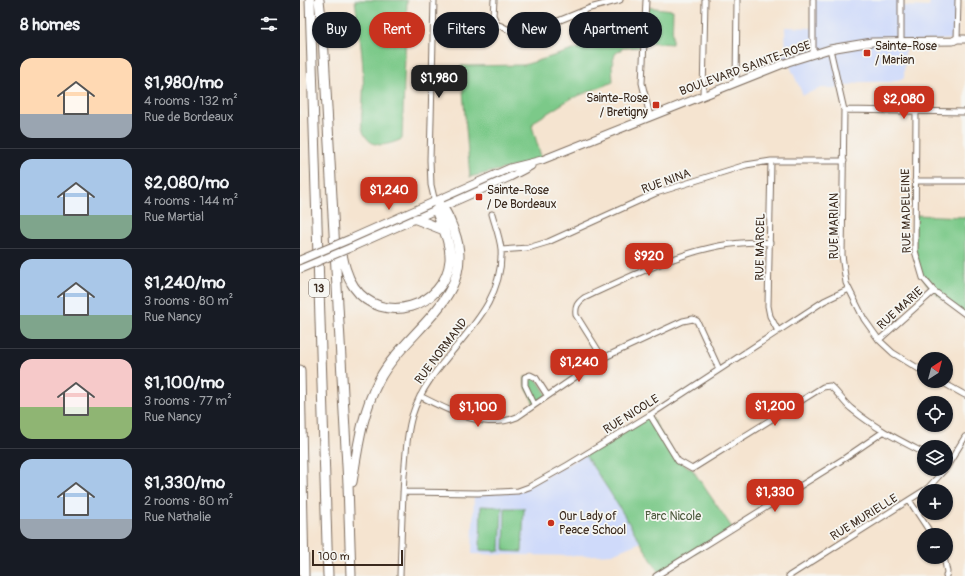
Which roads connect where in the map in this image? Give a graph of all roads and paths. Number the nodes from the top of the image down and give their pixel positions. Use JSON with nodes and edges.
{"nodes":[{"id":1,"x":310,"y":0,"type":"edge"},
{"id":2,"x":319,"y":0,"type":"edge"},
{"id":3,"x":434,"y":0,"type":"edge"},
{"id":4,"x":494,"y":0,"type":"edge"},
{"id":5,"x":620,"y":0,"type":"edge"},
{"id":6,"x":646,"y":0,"type":"edge"},
{"id":7,"x":705,"y":0,"type":"edge"},
{"id":8,"x":737,"y":0,"type":"edge"},
{"id":9,"x":814,"y":0,"type":"edge"},
{"id":10,"x":901,"y":0,"type":"edge"},
{"id":11,"x":958,"y":0,"type":"edge"},
{"id":12,"x":961,"y":39,"type":"edge"},
{"id":13,"x":901,"y":41,"type":"junction"},
{"id":14,"x":830,"y":49,"type":"junction"},
{"id":15,"x":813,"y":54,"type":"junction"},
{"id":16,"x":736,"y":82,"type":"junction"},
{"id":17,"x":703,"y":95,"type":"junction"},
{"id":18,"x":844,"y":110,"type":"junction"},
{"id":19,"x":916,"y":111,"type":"junction"},
{"id":20,"x":965,"y":112,"type":"edge"},
{"id":21,"x":650,"y":116,"type":"junction"},
{"id":22,"x":771,"y":161,"type":"junction"},
{"id":23,"x":844,"y":161,"type":"junction"},
{"id":24,"x":915,"y":180,"type":"junction"},
{"id":25,"x":965,"y":181,"type":"edge"},
{"id":26,"x":438,"y":206,"type":"junction"},
{"id":27,"x":492,"y":214,"type":"dead end"},
{"id":28,"x":332,"y":215,"type":"junction"},
{"id":29,"x":416,"y":219,"type":"junction"},
{"id":30,"x":444,"y":230,"type":"junction"},
{"id":31,"x":770,"y":243,"type":"junction"},
{"id":32,"x":501,"y":250,"type":"junction"},
{"id":33,"x":300,"y":260,"type":"edge"},
{"id":34,"x":300,"y":269,"type":"edge"},
{"id":35,"x":849,"y":289,"type":"junction"},
{"id":36,"x":934,"y":292,"type":"junction"},
{"id":37,"x":965,"y":314,"type":"edge"},
{"id":38,"x":778,"y":331,"type":"junction"},
{"id":39,"x":879,"y":340,"type":"junction"},
{"id":40,"x":603,"y":358,"type":"junction"},
{"id":41,"x":917,"y":368,"type":"edge"},
{"id":42,"x":719,"y":369,"type":"junction"},
{"id":43,"x":300,"y":370,"type":"edge"},
{"id":44,"x":952,"y":388,"type":"edge"},
{"id":45,"x":547,"y":395,"type":"junction"},
{"id":46,"x":965,"y":395,"type":"edge"},
{"id":47,"x":420,"y":396,"type":"junction"},
{"id":48,"x":534,"y":404,"type":"junction"},
{"id":49,"x":650,"y":414,"type":"junction"},
{"id":50,"x":883,"y":432,"type":"junction"},
{"id":51,"x":965,"y":437,"type":"edge"},
{"id":52,"x":917,"y":449,"type":"edge"},
{"id":53,"x":953,"y":456,"type":"edge"},
{"id":54,"x":938,"y":476,"type":"edge"},
{"id":55,"x":403,"y":492,"type":"junction"},
{"id":56,"x":349,"y":500,"type":"junction"},
{"id":57,"x":909,"y":500,"type":"junction"},
{"id":58,"x":927,"y":528,"type":"edge"},
{"id":59,"x":945,"y":564,"type":"edge"},
{"id":60,"x":304,"y":576,"type":"edge"},
{"id":61,"x":328,"y":576,"type":"edge"},
{"id":62,"x":351,"y":576,"type":"edge"},
{"id":63,"x":400,"y":576,"type":"edge"},
{"id":64,"x":656,"y":576,"type":"edge"},
{"id":65,"x":789,"y":576,"type":"edge"},
{"id":66,"x":946,"y":576,"type":"edge"}],
"edges":[{"from":1,"to":61,"type":"highway","number":"13"},
{"from":2,"to":28,"type":"highway"},
{"from":3,"to":26,"type":"street"},
{"from":4,"to":5,"type":"street"},
{"from":6,"to":21,"type":"street"},
{"from":7,"to":17,"type":"street"},
{"from":8,"to":16,"type":"street"},
{"from":9,"to":15,"type":"street"},
{"from":10,"to":13,"type":"street"},
{"from":11,"to":12,"type":"street"},
{"from":12,"to":13,"type":"street","name":"BOULEVARD SAINTE-ROSE"},
{"from":13,"to":14,"type":"street","name":"BOULEVARD SAINTE-ROSE"},
{"from":14,"to":15,"type":"street","name":"BOULEVARD SAINTE-ROSE"},
{"from":14,"to":18,"type":"street","name":"RUE MARIAN"},
{"from":15,"to":16,"type":"street","name":"BOULEVARD SAINTE-ROSE"},
{"from":16,"to":17,"type":"street","name":"BOULEVARD SAINTE-ROSE"},
{"from":17,"to":21,"type":"street","name":"BOULEVARD SAINTE-ROSE"},
{"from":18,"to":19,"type":"street"},
{"from":18,"to":23,"type":"street","name":"RUE MARIAN"},
{"from":19,"to":20,"type":"street"},
{"from":19,"to":24,"type":"street","name":"RUE MADELEINE"},
{"from":21,"to":26,"type":"street","name":"BOULEVARD SAINTE-ROSE"},
{"from":22,"to":23,"type":"street","name":"RUE NINA"},
{"from":22,"to":31,"type":"street","name":"RUE MARCEL"},
{"from":22,"to":32,"type":"street","name":"RUE NINA"},
{"from":23,"to":35,"type":"street","name":"RUE MARIAN"},
{"from":24,"to":25,"type":"street"},
{"from":24,"to":36,"type":"street","name":"RUE MADELEINE"},
{"from":26,"to":29,"type":"street","name":"BOULEVARD SAINTE-ROSE"},
{"from":26,"to":30,"type":"highway"},
{"from":26,"to":33,"type":"street","name":"BOULEVARD SAINTE-ROSE","bridge":true},
{"from":26,"to":56,"type":"highway"},
{"from":27,"to":32,"type":"street","name":"RUE NORMAND"},
{"from":28,"to":30,"type":"highway"},
{"from":28,"to":56,"type":"highway"},
{"from":29,"to":30,"type":"highway"},
{"from":29,"to":34,"type":"street","name":"BOULEVARD SAINTE-ROSE","bridge":true},
{"from":31,"to":38,"type":"street","name":"RUE MARCEL"},
{"from":31,"to":40,"type":"street"},
{"from":32,"to":47,"type":"street","name":"RUE NORMAND"},
{"from":35,"to":38,"type":"street","name":"RUE NICOLE"},
{"from":35,"to":39,"type":"street","name":"RUE MARIAN"},
{"from":36,"to":37,"type":"street","name":"RUE MADELEINE"},
{"from":36,"to":39,"type":"street","name":"RUE MARIE"},
{"from":38,"to":42,"type":"street","name":"RUE NICOLE"},
{"from":39,"to":41,"type":"street","name":"RUE MARIAN"},
{"from":40,"to":42,"type":"street"},
{"from":40,"to":45,"type":"street"},
{"from":42,"to":49,"type":"street","name":"RUE NICOLE"},
{"from":43,"to":60,"type":"highway"},
{"from":44,"to":46,"type":"street"},
{"from":45,"to":48,"type":"street"},
{"from":45,"to":48,"type":"street"},
{"from":47,"to":48,"type":"street"},
{"from":47,"to":55,"type":"street","name":"RUE NORMAND"},
{"from":49,"to":50,"type":"street"},
{"from":49,"to":55,"type":"street","name":"RUE NICOLE"},
{"from":50,"to":52,"type":"street"},
{"from":50,"to":64,"type":"street"},
{"from":51,"to":53,"type":"street","name":"RUE MURIELLE"},
{"from":54,"to":57,"type":"street","name":"RUE MURIELLE"},
{"from":55,"to":63,"type":"street","name":"RUE NORMAND"},
{"from":56,"to":62,"type":"highway"},
{"from":57,"to":58,"type":"street"},
{"from":57,"to":65,"type":"street","name":"RUE MURIELLE"},
{"from":59,"to":66,"type":"street"}]}
